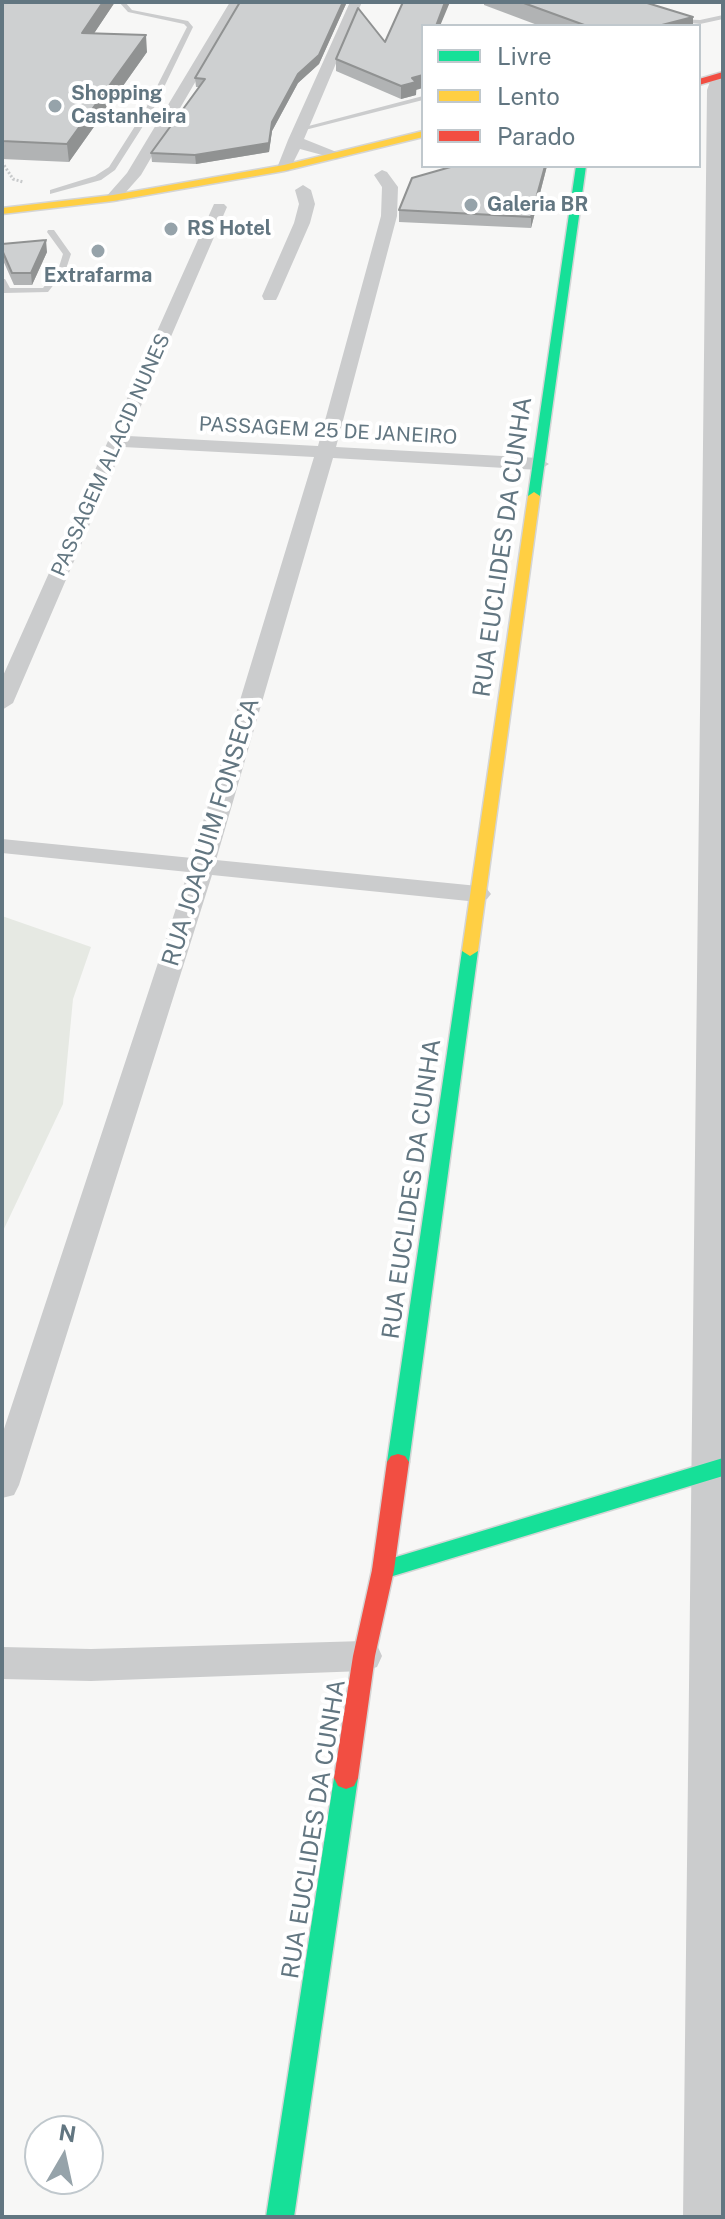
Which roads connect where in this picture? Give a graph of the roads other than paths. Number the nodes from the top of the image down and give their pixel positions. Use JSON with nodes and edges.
{"nodes":[{"id":1,"x":122,"y":2,"type":"edge"},
{"id":2,"x":236,"y":2,"type":"edge"},
{"id":3,"x":356,"y":2,"type":"edge"},
{"id":4,"x":723,"y":17,"type":"edge"},
{"id":5,"x":661,"y":19,"type":"edge"},
{"id":6,"x":716,"y":83,"type":"edge"},
{"id":7,"x":421,"y":99,"type":"edge"},
{"id":8,"x":421,"y":134,"type":"edge"},
{"id":9,"x":298,"y":135,"type":"junction"},
{"id":10,"x":337,"y":155,"type":"junction"},
{"id":11,"x":284,"y":168,"type":"junction"},
{"id":12,"x":581,"y":168,"type":"edge"},
{"id":13,"x":384,"y":174,"type":"dead end"},
{"id":14,"x":325,"y":186,"type":"dead end"},
{"id":15,"x":53,"y":192,"type":"dead end"},
{"id":16,"x":296,"y":192,"type":"joint"},
{"id":17,"x":113,"y":198,"type":"junction"},
{"id":18,"x":218,"y":206,"type":"dead end"},
{"id":19,"x":2,"y":211,"type":"edge"},
{"id":20,"x":27,"y":235,"type":"dead end"},
{"id":21,"x":55,"y":237,"type":"joint"},
{"id":22,"x":2,"y":281,"type":"edge"},
{"id":23,"x":270,"y":296,"type":"dead end"},
{"id":24,"x":115,"y":441,"type":"junction"},
{"id":25,"x":325,"y":454,"type":"junction"},
{"id":26,"x":539,"y":464,"type":"junction"},
{"id":27,"x":2,"y":703,"type":"edge"},
{"id":28,"x":717,"y":826,"type":"edge"},
{"id":29,"x":2,"y":846,"type":"edge"},
{"id":30,"x":202,"y":866,"type":"junction"},
{"id":31,"x":478,"y":894,"type":"junction"},
{"id":32,"x":716,"y":1469,"type":"edge"},
{"id":33,"x":2,"y":1485,"type":"edge"},
{"id":34,"x":383,"y":1570,"type":"junction"},
{"id":35,"x":364,"y":1656,"type":"junction"},
{"id":36,"x":2,"y":1663,"type":"edge"},
{"id":37,"x":280,"y":2217,"type":"edge"},
{"id":38,"x":705,"y":2217,"type":"edge"}],
"edges":[{"from":1,"to":15,"type":"lane"},
{"from":2,"to":17,"type":"street"},
{"from":3,"to":9,"type":"street"},
{"from":4,"to":5,"type":"lane"},
{"from":6,"to":28,"type":"street"},
{"from":7,"to":9,"type":"lane"},
{"from":8,"to":10,"type":"main road"},
{"from":9,"to":10,"type":"street"},
{"from":9,"to":11,"type":"street"},
{"from":10,"to":11,"type":"main road"},
{"from":11,"to":17,"type":"main road"},
{"from":12,"to":26,"type":"main road","name":"RUA EUCLIDES DA CUNHA"},
{"from":13,"to":25,"type":"street","name":"RUA JOAQUIM FONSECA"},
{"from":14,"to":16,"type":"main road"},
{"from":16,"to":23,"type":"street"},
{"from":17,"to":19,"type":"main road"},
{"from":18,"to":24,"type":"street","name":"PASSAGEM ALACID NUNES"},
{"from":20,"to":21,"type":"main road"},
{"from":21,"to":22,"type":"lane"},
{"from":24,"to":25,"type":"street","name":"PASSAGEM 25 DE JANEIRO"},
{"from":24,"to":27,"type":"street","name":"PASSAGEM ALACID NUNES"},
{"from":25,"to":26,"type":"street","name":"PASSAGEM 25 DE JANEIRO"},
{"from":25,"to":30,"type":"street","name":"RUA JOAQUIM FONSECA"},
{"from":26,"to":31,"type":"main road","name":"RUA EUCLIDES DA CUNHA"},
{"from":28,"to":32,"type":"street"},
{"from":29,"to":30,"type":"street"},
{"from":30,"to":31,"type":"street"},
{"from":30,"to":33,"type":"street","name":"RUA JOAQUIM FONSECA"},
{"from":31,"to":34,"type":"main road","name":"RUA EUCLIDES DA CUNHA"},
{"from":32,"to":34,"type":"main road"},
{"from":32,"to":38,"type":"street"},
{"from":34,"to":35,"type":"main road","name":"RUA EUCLIDES DA CUNHA"},
{"from":35,"to":36,"type":"street"},
{"from":35,"to":37,"type":"main road","name":"RUA EUCLIDES DA CUNHA"}]}
